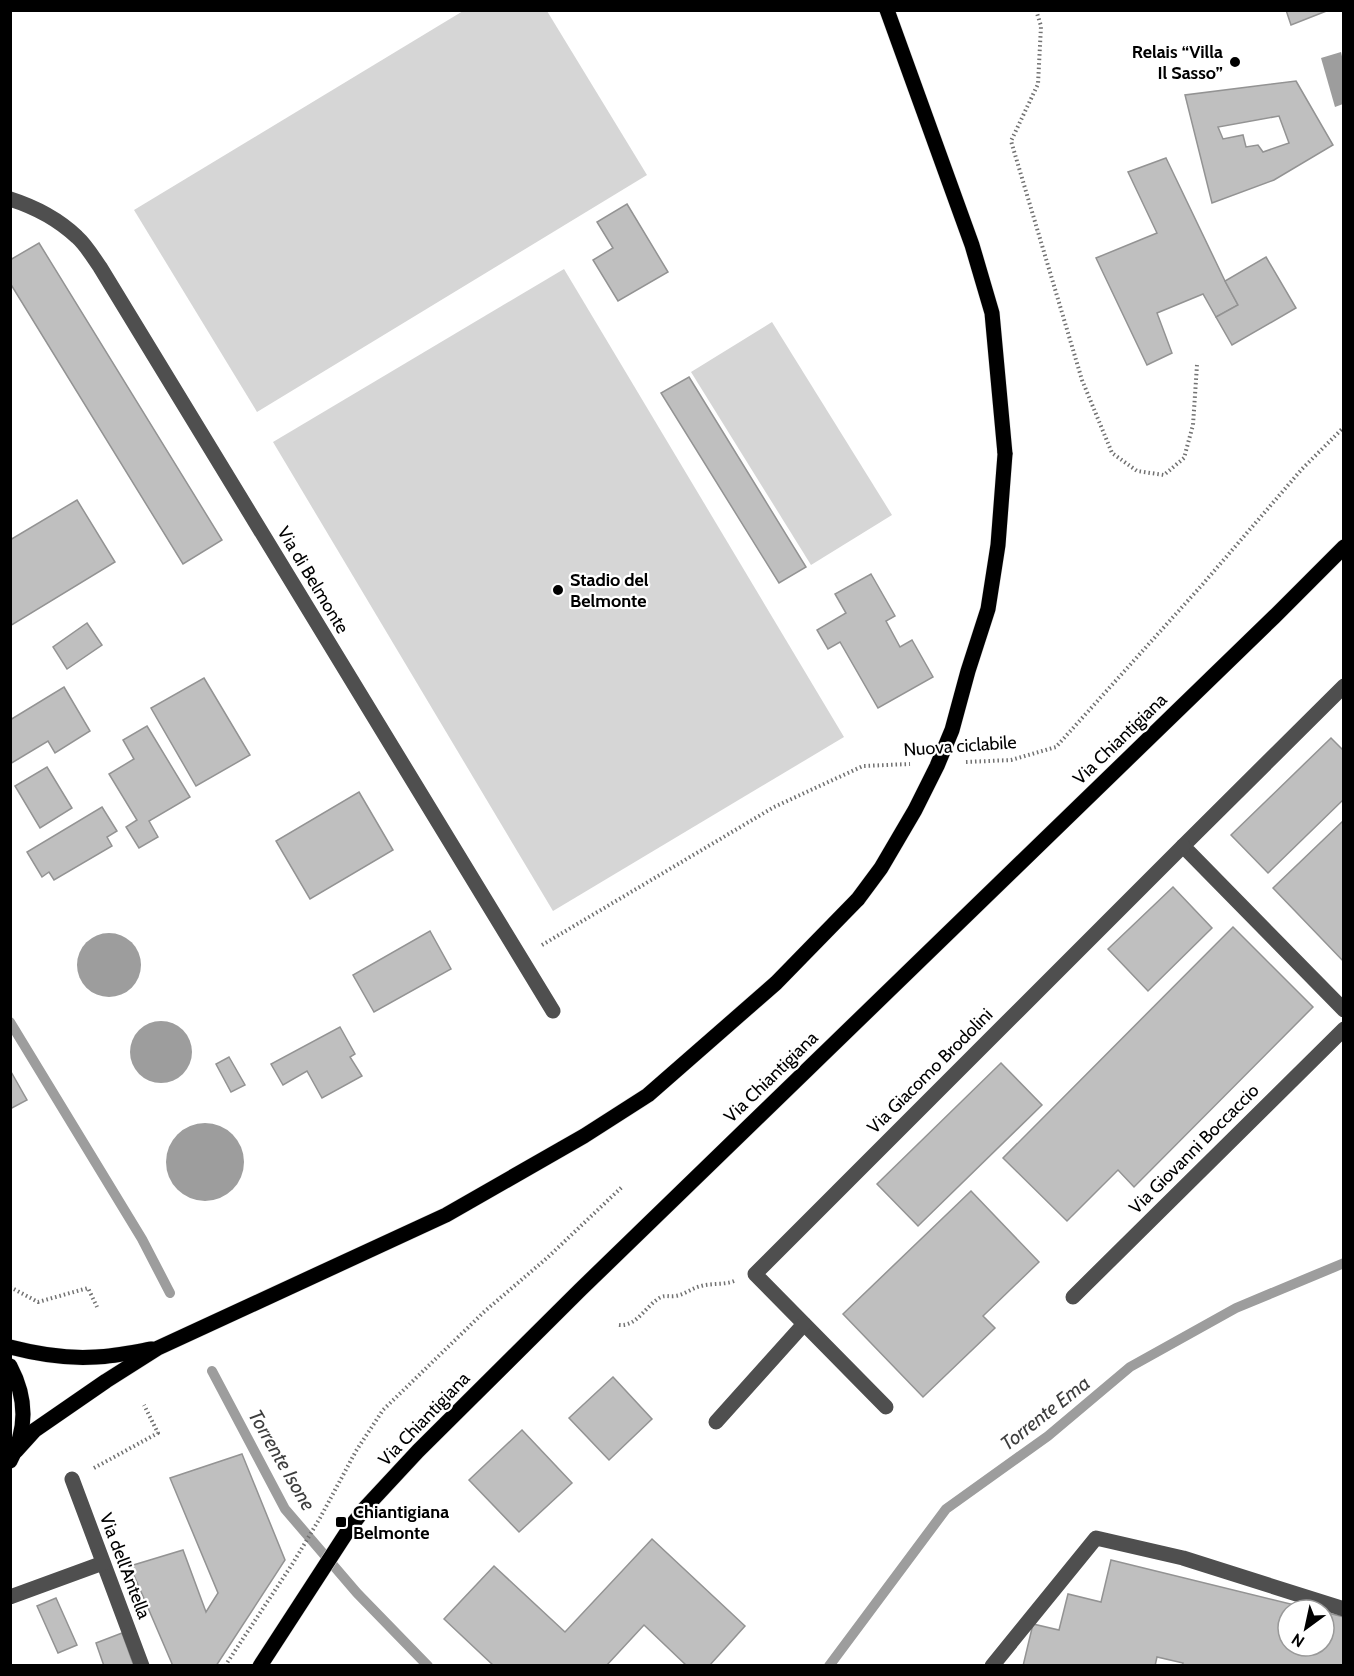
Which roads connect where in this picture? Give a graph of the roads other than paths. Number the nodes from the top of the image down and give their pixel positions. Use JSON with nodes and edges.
{"nodes":[{"id":1,"x":887,"y":10,"type":"edge"},
{"id":2,"x":10,"y":199,"type":"edge"},
{"id":3,"x":1344,"y":547,"type":"edge"},
{"id":4,"x":1344,"y":686,"type":"edge"},
{"id":5,"x":1183,"y":846,"type":"junction"},
{"id":6,"x":1344,"y":1010,"type":"edge"},
{"id":7,"x":553,"y":1011,"type":"dead end"},
{"id":8,"x":1344,"y":1029,"type":"edge"},
{"id":9,"x":1073,"y":1297,"type":"dead end"},
{"id":10,"x":804,"y":1324,"type":"junction"},
{"id":11,"x":10,"y":1347,"type":"edge"},
{"id":12,"x":160,"y":1347,"type":"junction"},
{"id":13,"x":10,"y":1366,"type":"edge"},
{"id":14,"x":886,"y":1407,"type":"dead end"},
{"id":15,"x":716,"y":1422,"type":"dead end"},
{"id":16,"x":13,"y":1456,"type":"edge"},
{"id":17,"x":72,"y":1479,"type":"road end"},
{"id":18,"x":103,"y":1563,"type":"junction"},
{"id":19,"x":10,"y":1597,"type":"edge"},
{"id":20,"x":1344,"y":1609,"type":"edge"},
{"id":21,"x":142,"y":1665,"type":"edge"},
{"id":22,"x":260,"y":1665,"type":"edge"},
{"id":23,"x":992,"y":1665,"type":"edge"}],
"edges":[{"from":1,"to":12,"type":"main road","bridge":true},
{"from":2,"to":7,"type":"street","name":"Via di Belmonte"},
{"from":3,"to":22,"type":"main road","name":"Via Chiantigiana"},
{"from":4,"to":5,"type":"street","name":"Via Giacomo Brodolini"},
{"from":5,"to":6,"type":"street"},
{"from":5,"to":10,"type":"street","name":"Via Giacomo Brodolini"},
{"from":8,"to":9,"type":"street","name":"Via Giovanni Boccaccio"},
{"from":10,"to":14,"type":"street"},
{"from":10,"to":15,"type":"street"},
{"from":11,"to":12,"type":"main road"},
{"from":12,"to":16,"type":"main road"},
{"from":13,"to":16,"type":"main road"},
{"from":17,"to":18,"type":"street","name":"Via dell'Antella"},
{"from":18,"to":19,"type":"street"},
{"from":18,"to":21,"type":"street","name":"Via dell'Antella"},
{"from":20,"to":23,"type":"street"}]}
